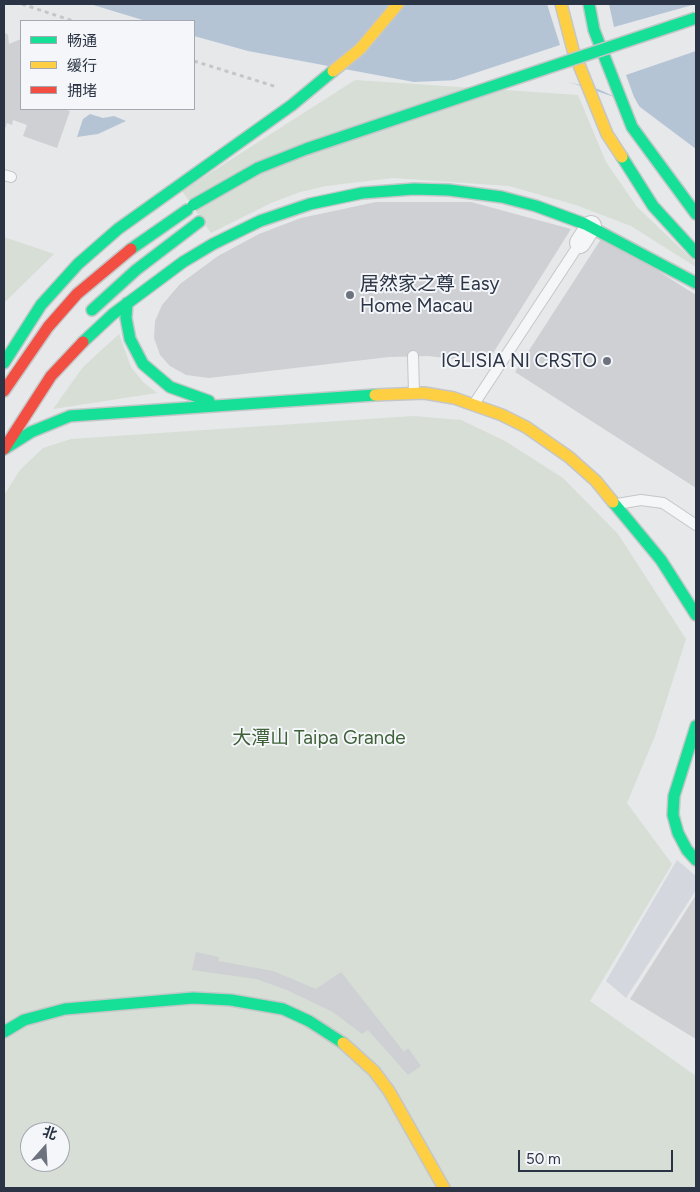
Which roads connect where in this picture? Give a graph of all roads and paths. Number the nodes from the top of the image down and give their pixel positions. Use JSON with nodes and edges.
{"nodes":[{"id":1,"x":22,"y":4,"type":"edge"},
{"id":2,"x":398,"y":4,"type":"edge"},
{"id":3,"x":561,"y":4,"type":"edge"},
{"id":4,"x":590,"y":4,"type":"edge"},
{"id":5,"x":696,"y":18,"type":"edge"},
{"id":6,"x":70,"y":20,"type":"edge"},
{"id":7,"x":195,"y":61,"type":"edge"},
{"id":8,"x":622,"y":63,"type":"dead end"},
{"id":9,"x":575,"y":78,"type":"dead end"},
{"id":10,"x":283,"y":89,"type":"dead end"},
{"id":11,"x":696,"y":214,"type":"edge"},
{"id":12,"x":203,"y":220,"type":"dead end"},
{"id":13,"x":591,"y":226,"type":"junction"},
{"id":14,"x":580,"y":243,"type":"joint"},
{"id":15,"x":696,"y":253,"type":"edge"},
{"id":16,"x":696,"y":284,"type":"edge"},
{"id":17,"x":127,"y":303,"type":"junction"},
{"id":18,"x":85,"y":317,"type":"dead end"},
{"id":19,"x":413,"y":356,"type":"dead end"},
{"id":20,"x":4,"y":363,"type":"edge"},
{"id":21,"x":46,"y":364,"type":"dead end"},
{"id":22,"x":4,"y":391,"type":"edge"},
{"id":23,"x":414,"y":393,"type":"junction"},
{"id":24,"x":222,"y":405,"type":"junction"},
{"id":25,"x":474,"y":405,"type":"junction"},
{"id":26,"x":4,"y":450,"type":"edge"},
{"id":27,"x":614,"y":504,"type":"junction"},
{"id":28,"x":696,"y":525,"type":"edge"},
{"id":29,"x":696,"y":615,"type":"edge"},
{"id":30,"x":696,"y":726,"type":"edge"},
{"id":31,"x":696,"y":860,"type":"edge"},
{"id":32,"x":4,"y":1032,"type":"edge"},
{"id":33,"x":444,"y":1188,"type":"edge"}],
"edges":[{"from":1,"to":6,"type":"path"},
{"from":2,"to":20,"type":"main road"},
{"from":3,"to":15,"type":"main road"},
{"from":4,"to":11,"type":"main road"},
{"from":5,"to":22,"type":"main road","bridge":true},
{"from":7,"to":10,"type":"path"},
{"from":8,"to":9,"type":"main road"},
{"from":12,"to":18,"type":"main road"},
{"from":13,"to":14,"type":"street"},
{"from":13,"to":16,"type":"main road"},
{"from":13,"to":17,"type":"main road"},
{"from":14,"to":25,"type":"lane"},
{"from":17,"to":24,"type":"main road"},
{"from":17,"to":26,"type":"main road"},
{"from":19,"to":23,"type":"lane"},
{"from":21,"to":26,"type":"main road"},
{"from":23,"to":24,"type":"main road"},
{"from":23,"to":25,"type":"main road"},
{"from":24,"to":26,"type":"main road"},
{"from":25,"to":27,"type":"main road"},
{"from":27,"to":28,"type":"lane"},
{"from":27,"to":29,"type":"main road"},
{"from":30,"to":31,"type":"main road"},
{"from":32,"to":33,"type":"main road"}]}
